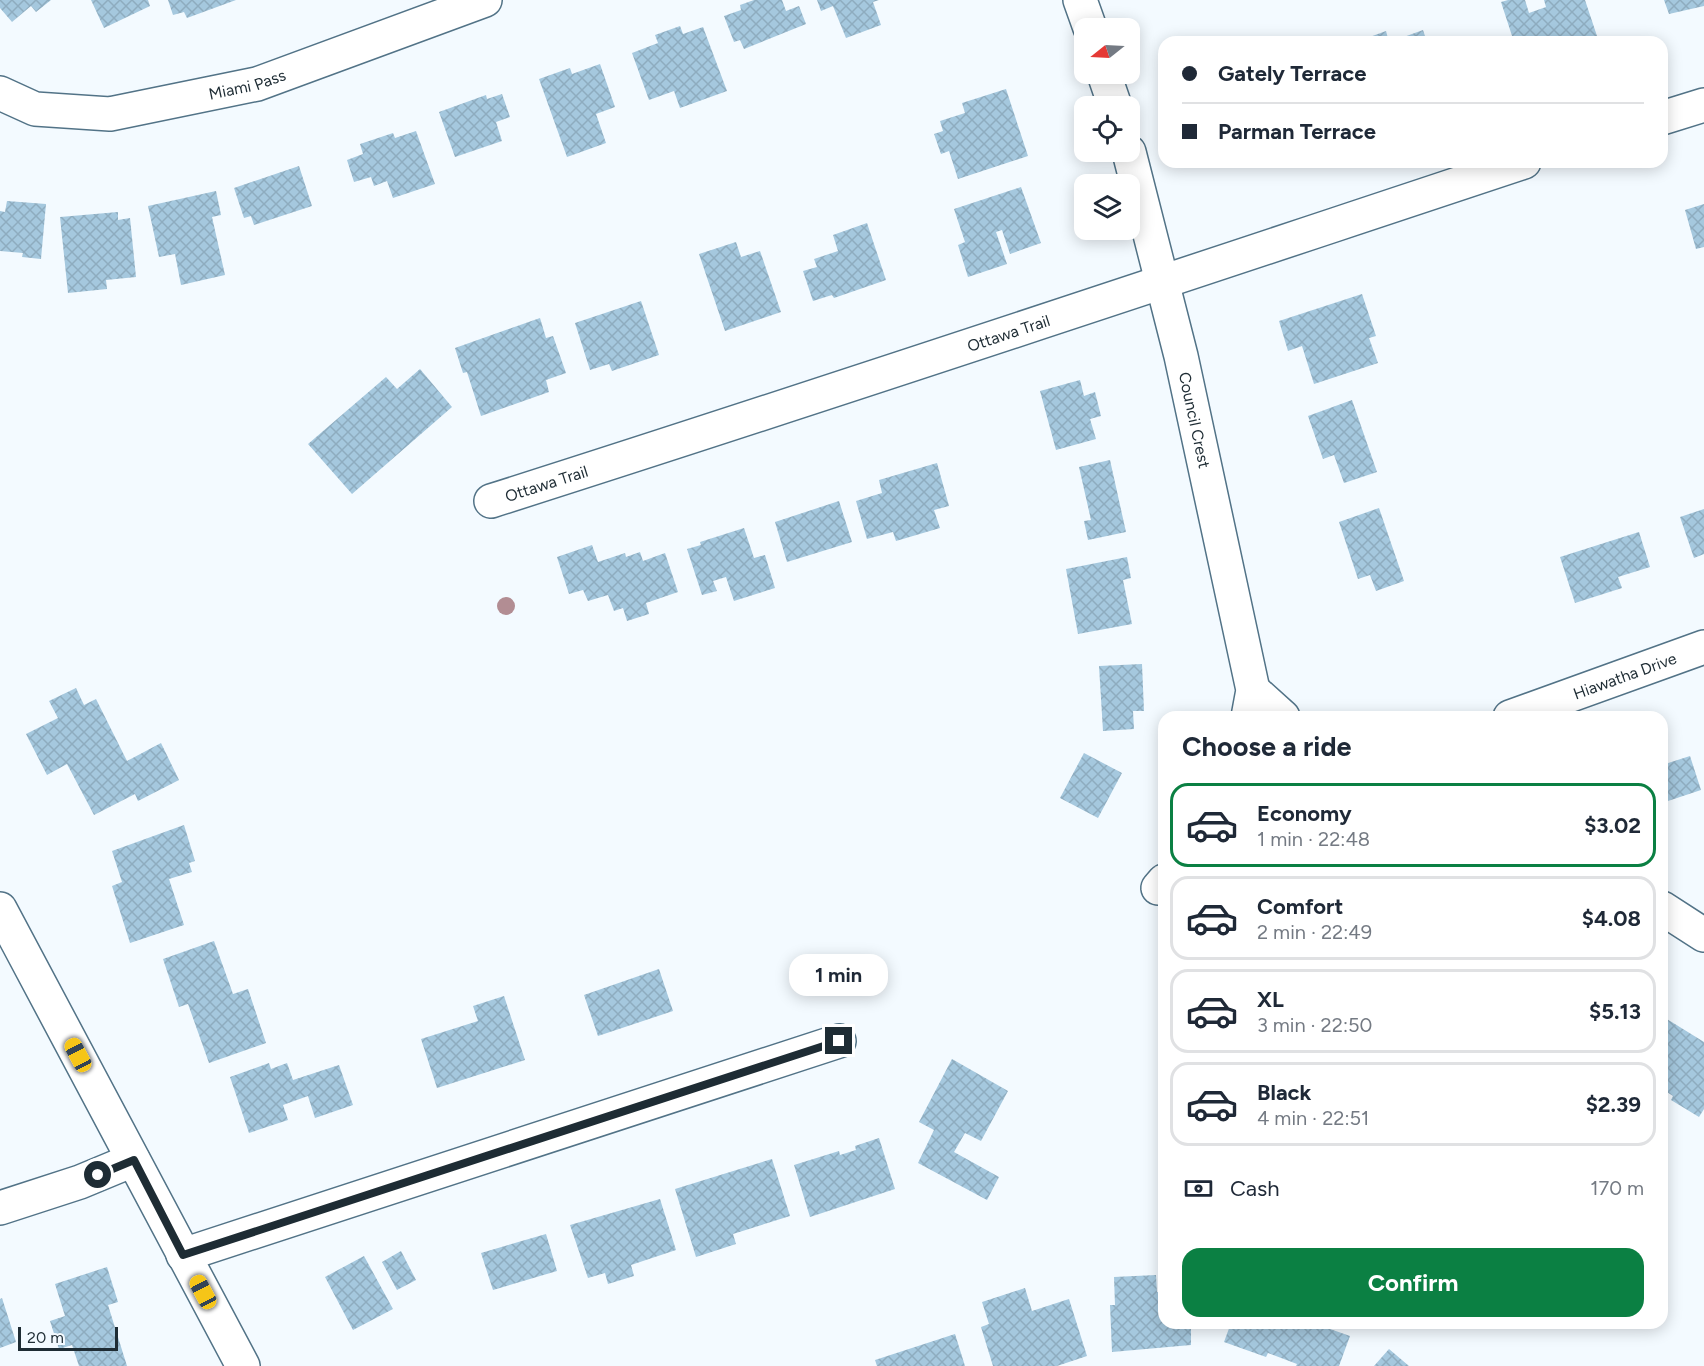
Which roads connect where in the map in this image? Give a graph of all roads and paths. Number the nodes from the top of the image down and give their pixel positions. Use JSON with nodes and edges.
{"nodes":[{"id":1,"x":484,"y":0,"type":"edge"},
{"id":2,"x":1080,"y":0,"type":"edge"},
{"id":3,"x":1086,"y":18,"type":"edge"},
{"id":4,"x":0,"y":93,"type":"edge"},
{"id":5,"x":1704,"y":105,"type":"edge"},
{"id":6,"x":1668,"y":116,"type":"edge"},
{"id":7,"x":1132,"y":162,"type":"edge"},
{"id":8,"x":1506,"y":168,"type":"edge"},
{"id":9,"x":1163,"y":284,"type":"junction"},
{"id":10,"x":491,"y":501,"type":"dead end"},
{"id":11,"x":1704,"y":647,"type":"edge"},
{"id":12,"x":1250,"y":703,"type":"edge"},
{"id":13,"x":1269,"y":711,"type":"edge"},
{"id":14,"x":1526,"y":711,"type":"edge"},
{"id":15,"x":0,"y":909,"type":"edge"},
{"id":16,"x":1668,"y":913,"type":"edge"},
{"id":17,"x":1704,"y":935,"type":"edge"},
{"id":18,"x":839,"y":1041,"type":"dead end"},
{"id":19,"x":134,"y":1160,"type":"junction"},
{"id":20,"x":0,"y":1208,"type":"edge"},
{"id":21,"x":183,"y":1255,"type":"junction"},
{"id":22,"x":243,"y":1366,"type":"edge"}],
"edges":[{"from":1,"to":4,"type":"street","name":"Miami Pass"},
{"from":2,"to":3,"type":"street"},
{"from":5,"to":6,"type":"street"},
{"from":7,"to":9,"type":"street","name":"Council Crest"},
{"from":8,"to":9,"type":"street","name":"Ottawa Trail"},
{"from":9,"to":10,"type":"street","name":"Ottawa Trail"},
{"from":9,"to":12,"type":"street","name":"Council Crest"},
{"from":11,"to":14,"type":"street","name":"Hiawatha Drive"},
{"from":12,"to":13,"type":"street","name":"Council Crest"},
{"from":15,"to":19,"type":"street"},
{"from":16,"to":17,"type":"street"},
{"from":18,"to":21,"type":"street"},
{"from":19,"to":20,"type":"street"},
{"from":19,"to":21,"type":"street"},
{"from":21,"to":22,"type":"street"}]}
